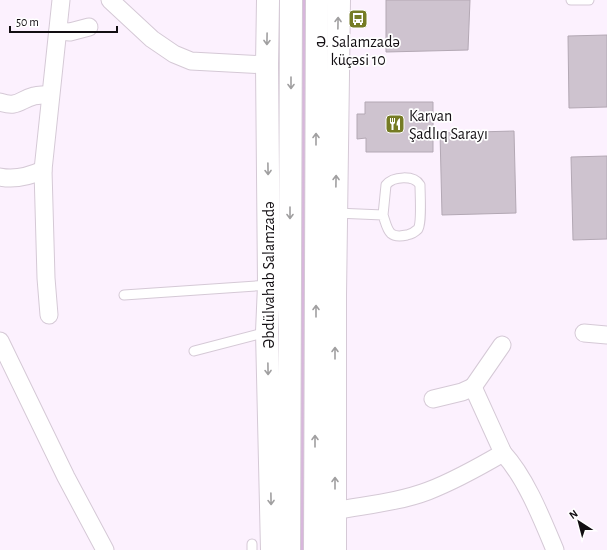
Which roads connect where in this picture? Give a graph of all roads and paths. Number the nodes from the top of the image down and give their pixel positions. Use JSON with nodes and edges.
{"nodes":[{"id":1,"x":61,"y":0,"type":"edge"},
{"id":2,"x":110,"y":0,"type":"edge"},
{"id":3,"x":268,"y":0,"type":"edge"},
{"id":4,"x":339,"y":0,"type":"edge"},
{"id":5,"x":571,"y":0,"type":"edge"},
{"id":6,"x":589,"y":0,"type":"edge"},
{"id":7,"x":291,"y":1,"type":"edge"},
{"id":8,"x":317,"y":1,"type":"edge"},
{"id":9,"x":89,"y":27,"type":"dead end"},
{"id":10,"x":58,"y":31,"type":"junction"},
{"id":11,"x":267,"y":65,"type":"junction"},
{"id":12,"x":50,"y":94,"type":"junction"},
{"id":13,"x":0,"y":102,"type":"edge"},
{"id":14,"x":43,"y":170,"type":"junction"},
{"id":15,"x":0,"y":177,"type":"edge"},
{"id":16,"x":336,"y":213,"type":"junction"},
{"id":17,"x":383,"y":215,"type":"junction"},
{"id":18,"x":269,"y":285,"type":"junction"},
{"id":19,"x":124,"y":295,"type":"dead end"},
{"id":20,"x":49,"y":315,"type":"dead end"},
{"id":21,"x":268,"y":332,"type":"junction"},
{"id":22,"x":584,"y":333,"type":"dead end"},
{"id":23,"x":607,"y":335,"type":"edge"},
{"id":24,"x":0,"y":341,"type":"edge"},
{"id":25,"x":502,"y":345,"type":"dead end"},
{"id":26,"x":194,"y":351,"type":"dead end"},
{"id":27,"x":473,"y":387,"type":"junction"},
{"id":28,"x":433,"y":399,"type":"dead end"},
{"id":29,"x":503,"y":453,"type":"junction"},
{"id":30,"x":335,"y":511,"type":"junction"},
{"id":31,"x":258,"y":548,"type":"edge"},
{"id":32,"x":105,"y":550,"type":"edge"},
{"id":33,"x":289,"y":550,"type":"edge"},
{"id":34,"x":315,"y":550,"type":"edge"},
{"id":35,"x":334,"y":550,"type":"edge"},
{"id":36,"x":555,"y":550,"type":"edge"}],
"edges":[{"from":1,"to":10,"type":"street"},
{"from":2,"to":11,"type":"street"},
{"from":3,"to":11,"type":"main road","name":"Əbdülvahab Salamzadə","one_way":true},
{"from":16,"to":4,"type":"main road","one_way":true},
{"from":5,"to":6,"type":"lane"},
{"from":7,"to":33,"type":"main road","name":"Əbdülvahab Salamzadə","one_way":true},
{"from":34,"to":8,"type":"main road","one_way":true},
{"from":9,"to":10,"type":"street"},
{"from":10,"to":12,"type":"street"},
{"from":11,"to":18,"type":"main road","name":"Əbdülvahab Salamzadə","one_way":true},
{"from":12,"to":13,"type":"street"},
{"from":12,"to":14,"type":"street"},
{"from":14,"to":15,"type":"street"},
{"from":14,"to":20,"type":"street"},
{"from":16,"to":17,"type":"lane"},
{"from":30,"to":16,"type":"main road","one_way":true},
{"from":17,"to":17,"type":"lane"},
{"from":18,"to":19,"type":"lane"},
{"from":18,"to":21,"type":"main road","name":"Əbdülvahab Salamzadə"},
{"from":21,"to":26,"type":"lane"},
{"from":21,"to":31,"type":"main road","name":"Əbdülvahab Salamzadə","one_way":true},
{"from":22,"to":23,"type":"street"},
{"from":24,"to":32,"type":"street"},
{"from":25,"to":27,"type":"street"},
{"from":27,"to":28,"type":"street"},
{"from":27,"to":29,"type":"street"},
{"from":29,"to":30,"type":"street"},
{"from":29,"to":36,"type":"street"},
{"from":30,"to":35,"type":"main road"}]}
